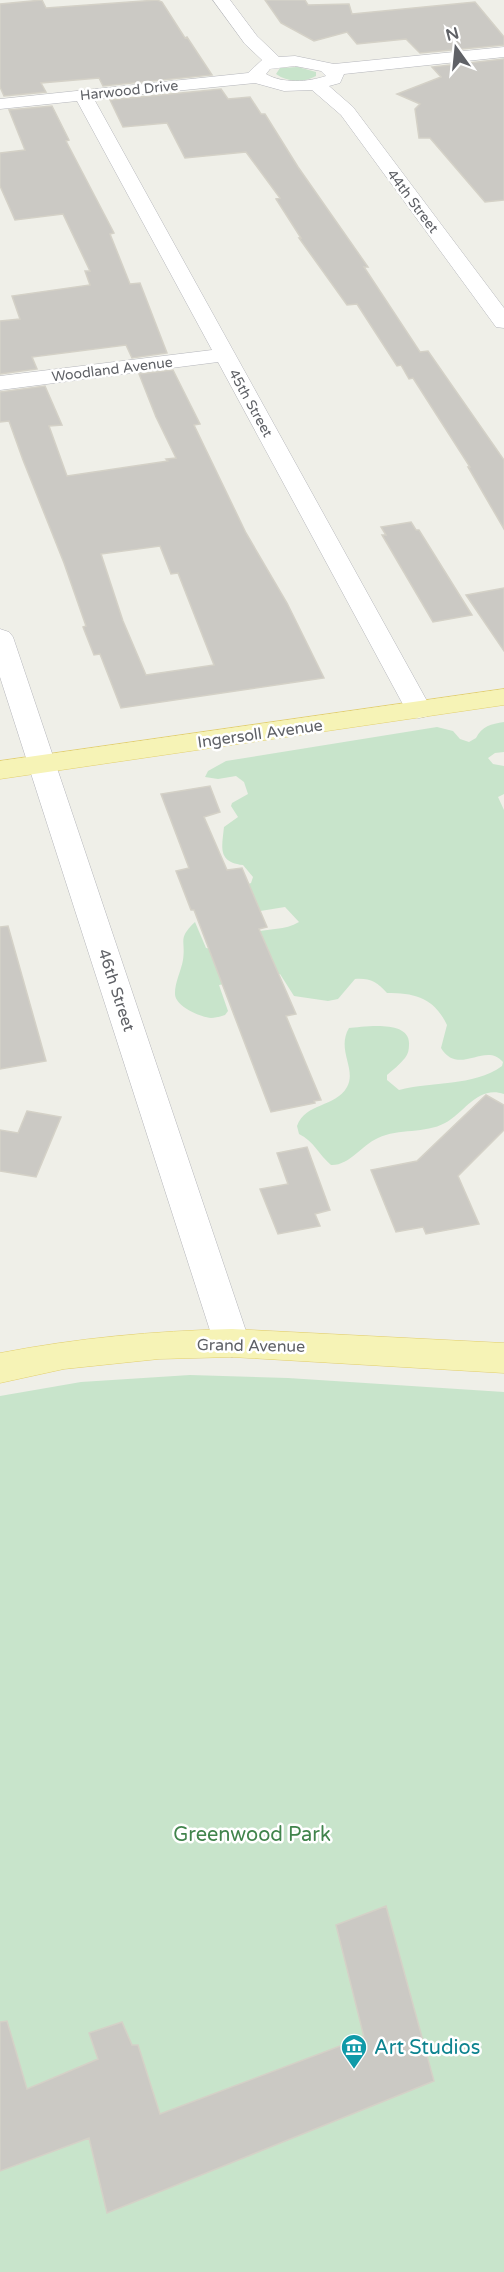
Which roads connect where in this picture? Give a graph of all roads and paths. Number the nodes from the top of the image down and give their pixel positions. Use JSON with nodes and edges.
{"nodes":[{"id":1,"x":221,"y":0,"type":"edge"},
{"id":2,"x":504,"y":52,"type":"edge"},
{"id":3,"x":274,"y":62,"type":"junction"},
{"id":4,"x":258,"y":77,"type":"junction"},
{"id":5,"x":324,"y":77,"type":"junction"},
{"id":6,"x":83,"y":95,"type":"junction"},
{"id":7,"x":0,"y":104,"type":"edge"},
{"id":8,"x":482,"y":293,"type":"junction"},
{"id":9,"x":504,"y":302,"type":"edge"},
{"id":10,"x":504,"y":322,"type":"edge"},
{"id":11,"x":225,"y":355,"type":"junction"},
{"id":12,"x":0,"y":383,"type":"edge"},
{"id":13,"x":0,"y":637,"type":"edge"},
{"id":14,"x":504,"y":697,"type":"edge"},
{"id":15,"x":418,"y":710,"type":"junction"},
{"id":16,"x":15,"y":769,"type":"edge"},
{"id":17,"x":232,"y":1343,"type":"junction"},
{"id":18,"x":504,"y":1358,"type":"edge"},
{"id":19,"x":0,"y":1368,"type":"edge"}],
"edges":[{"from":1,"to":3,"type":"street"},
{"from":2,"to":5,"type":"street"},
{"from":3,"to":4,"type":"street"},
{"from":3,"to":5,"type":"street"},
{"from":4,"to":5,"type":"street","name":"Harwood Drive"},
{"from":4,"to":6,"type":"street","name":"Harwood Drive"},
{"from":5,"to":8,"type":"street","name":"44th Street"},
{"from":6,"to":7,"type":"street","name":"Harwood Drive"},
{"from":6,"to":11,"type":"street","name":"45th Street"},
{"from":8,"to":9,"type":"street"},
{"from":8,"to":10,"type":"street","name":"44th Street"},
{"from":11,"to":12,"type":"street","name":"Woodland Avenue"},
{"from":11,"to":15,"type":"street","name":"45th Street"},
{"from":13,"to":16,"type":"street","name":"46th Street"},
{"from":14,"to":15,"type":"main road","name":"Ingersoll Avenue"},
{"from":15,"to":16,"type":"main road","name":"Ingersoll Avenue"},
{"from":16,"to":17,"type":"street","name":"46th Street"},
{"from":17,"to":18,"type":"main road","name":"Grand Avenue"},
{"from":17,"to":19,"type":"main road","name":"Grand Avenue"}]}
